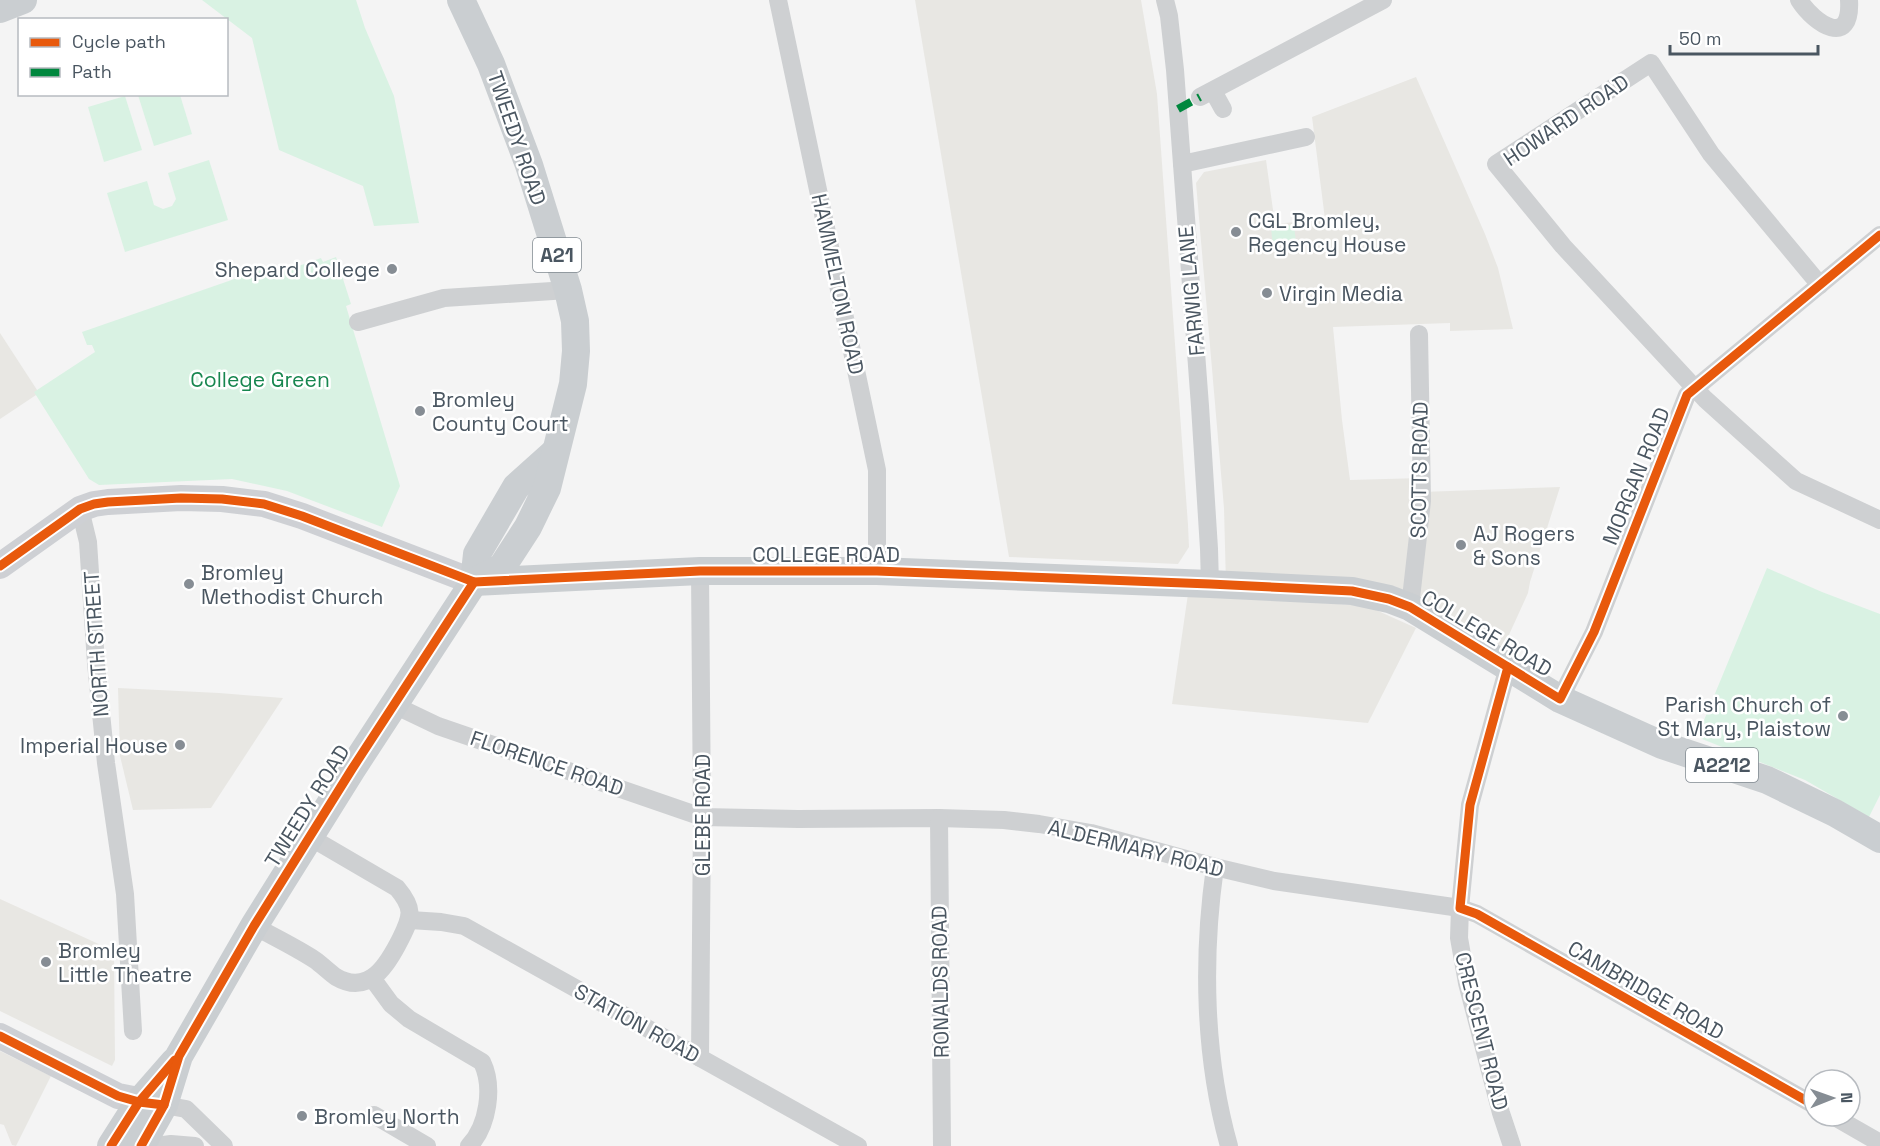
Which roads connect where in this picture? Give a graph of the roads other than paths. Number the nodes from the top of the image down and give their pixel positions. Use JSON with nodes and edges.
{"nodes":[{"id":1,"x":23,"y":0,"type":"edge"},
{"id":2,"x":778,"y":0,"type":"edge"},
{"id":3,"x":1165,"y":0,"type":"edge"},
{"id":4,"x":1383,"y":0,"type":"edge"},
{"id":5,"x":1799,"y":0,"type":"edge"},
{"id":6,"x":1849,"y":0,"type":"edge"},
{"id":7,"x":462,"y":1,"type":"edge"},
{"id":8,"x":0,"y":9,"type":"edge"},
{"id":9,"x":1223,"y":109,"type":"dead end"},
{"id":10,"x":1306,"y":137,"type":"dead end"},
{"id":11,"x":1182,"y":164,"type":"junction"},
{"id":12,"x":1880,"y":235,"type":"edge"},
{"id":13,"x":1820,"y":285,"type":"junction"},
{"id":14,"x":567,"y":290,"type":"junction"},
{"id":15,"x":358,"y":322,"type":"dead end"},
{"id":16,"x":1419,"y":333,"type":"dead end"},
{"id":17,"x":1695,"y":389,"type":"junction"},
{"id":18,"x":555,"y":452,"type":"junction"},
{"id":19,"x":80,"y":509,"type":"junction"},
{"id":20,"x":1880,"y":520,"type":"edge"},
{"id":21,"x":528,"y":527,"type":"junction"},
{"id":22,"x":0,"y":566,"type":"edge"},
{"id":23,"x":877,"y":571,"type":"junction"},
{"id":24,"x":700,"y":572,"type":"junction"},
{"id":25,"x":552,"y":579,"type":"junction"},
{"id":26,"x":474,"y":582,"type":"junction"},
{"id":27,"x":1210,"y":584,"type":"junction"},
{"id":28,"x":1410,"y":607,"type":"junction"},
{"id":29,"x":1508,"y":667,"type":"junction"},
{"id":30,"x":1560,"y":699,"type":"junction"},
{"id":31,"x":394,"y":705,"type":"junction"},
{"id":32,"x":702,"y":817,"type":"junction"},
{"id":33,"x":939,"y":818,"type":"junction"},
{"id":34,"x":308,"y":836,"type":"junction"},
{"id":35,"x":1880,"y":839,"type":"edge"},
{"id":36,"x":1215,"y":867,"type":"junction"},
{"id":37,"x":1460,"y":908,"type":"junction"},
{"id":38,"x":410,"y":920,"type":"junction"},
{"id":39,"x":254,"y":926,"type":"junction"},
{"id":40,"x":372,"y":978,"type":"junction"},
{"id":41,"x":133,"y":1031,"type":"dead end"},
{"id":42,"x":0,"y":1036,"type":"edge"},
{"id":43,"x":700,"y":1058,"type":"junction"},
{"id":44,"x":1802,"y":1098,"type":"edge"},
{"id":45,"x":163,"y":1105,"type":"junction"},
{"id":46,"x":374,"y":1115,"type":"dead end"},
{"id":47,"x":1854,"y":1128,"type":"edge"},
{"id":48,"x":1880,"y":1143,"type":"edge"},
{"id":49,"x":111,"y":1146,"type":"edge"},
{"id":50,"x":141,"y":1146,"type":"edge"},
{"id":51,"x":156,"y":1146,"type":"edge"},
{"id":52,"x":195,"y":1146,"type":"edge"},
{"id":53,"x":224,"y":1146,"type":"edge"},
{"id":54,"x":427,"y":1146,"type":"edge"},
{"id":55,"x":469,"y":1146,"type":"edge"},
{"id":56,"x":858,"y":1146,"type":"edge"},
{"id":57,"x":942,"y":1146,"type":"edge"},
{"id":58,"x":1229,"y":1146,"type":"edge"},
{"id":59,"x":1512,"y":1146,"type":"edge"}],
"edges":[{"from":1,"to":8,"type":"main road"},
{"from":2,"to":23,"type":"street","name":"HAMMELTON ROAD"},
{"from":3,"to":11,"type":"street","name":"FARWIG LANE"},
{"from":4,"to":9,"type":"street"},
{"from":5,"to":6,"type":"street"},
{"from":7,"to":14,"type":"main road","name":"TWEEDY ROAD","number":"A21"},
{"from":10,"to":11,"type":"street"},
{"from":11,"to":27,"type":"street","name":"FARWIG LANE"},
{"from":12,"to":13,"type":"street","name":"MORGAN ROAD"},
{"from":13,"to":17,"type":"street","name":"MORGAN ROAD"},
{"from":13,"to":17,"type":"street","name":"HOWARD ROAD"},
{"from":14,"to":15,"type":"street"},
{"from":14,"to":18,"type":"main road","name":"TWEEDY ROAD","number":"A21"},
{"from":16,"to":28,"type":"street","name":"SCOTTS ROAD"},
{"from":17,"to":20,"type":"street"},
{"from":17,"to":30,"type":"street","name":"MORGAN ROAD"},
{"from":18,"to":21,"type":"main road","name":"TWEEDY ROAD","number":"A21"},
{"from":18,"to":26,"type":"main road","name":"TWEEDY ROAD","number":"A21"},
{"from":19,"to":22,"type":"street"},
{"from":19,"to":26,"type":"street","name":"COLLEGE ROAD"},
{"from":19,"to":41,"type":"street","name":"NORTH STREET"},
{"from":21,"to":25,"type":"main road"},
{"from":21,"to":26,"type":"main road","name":"TWEEDY ROAD","number":"A21"},
{"from":23,"to":24,"type":"main road","name":"COLLEGE ROAD","number":"A2212"},
{"from":23,"to":27,"type":"main road","name":"COLLEGE ROAD","number":"A2212"},
{"from":24,"to":25,"type":"main road","name":"COLLEGE ROAD","number":"A2212"},
{"from":24,"to":32,"type":"street","name":"GLEBE ROAD"},
{"from":25,"to":26,"type":"main road","name":"COLLEGE ROAD","number":"A2212"},
{"from":26,"to":31,"type":"main road","name":"TWEEDY ROAD","number":"A21"},
{"from":27,"to":28,"type":"main road","name":"COLLEGE ROAD","number":"A2212"},
{"from":28,"to":29,"type":"main road","name":"COLLEGE ROAD","number":"A2212"},
{"from":29,"to":30,"type":"main road","name":"COLLEGE ROAD","number":"A2212"},
{"from":29,"to":37,"type":"street","name":"CRESCENT ROAD"},
{"from":30,"to":35,"type":"main road","name":"COLLEGE ROAD","number":"A2212"},
{"from":31,"to":32,"type":"street","name":"FLORENCE ROAD"},
{"from":31,"to":34,"type":"main road","name":"TWEEDY ROAD","number":"A21"},
{"from":32,"to":33,"type":"street","name":"ALDERMARY ROAD"},
{"from":32,"to":43,"type":"street","name":"GLEBE ROAD"},
{"from":33,"to":36,"type":"street","name":"ALDERMARY ROAD"},
{"from":33,"to":57,"type":"street","name":"RONALDS ROAD"},
{"from":34,"to":38,"type":"street"},
{"from":34,"to":39,"type":"main road","name":"TWEEDY ROAD","number":"A21"},
{"from":36,"to":37,"type":"street","name":"ALDERMARY ROAD"},
{"from":36,"to":58,"type":"street"},
{"from":37,"to":44,"type":"street","name":"CAMBRIDGE ROAD"},
{"from":37,"to":59,"type":"street","name":"CRESCENT ROAD"},
{"from":38,"to":40,"type":"street"},
{"from":38,"to":43,"type":"street","name":"STATION ROAD"},
{"from":39,"to":40,"type":"street"},
{"from":39,"to":45,"type":"main road","name":"TWEEDY ROAD","number":"A21"},
{"from":40,"to":55,"type":"street"},
{"from":42,"to":45,"type":"street"},
{"from":43,"to":56,"type":"street","name":"STATION ROAD"},
{"from":45,"to":49,"type":"main road","name":"TWEEDY ROAD","number":"A21"},
{"from":45,"to":50,"type":"main road","name":"TWEEDY ROAD","number":"A21"},
{"from":45,"to":53,"type":"street"},
{"from":46,"to":54,"type":"street"},
{"from":47,"to":48,"type":"street"},
{"from":51,"to":52,"type":"street"}]}
